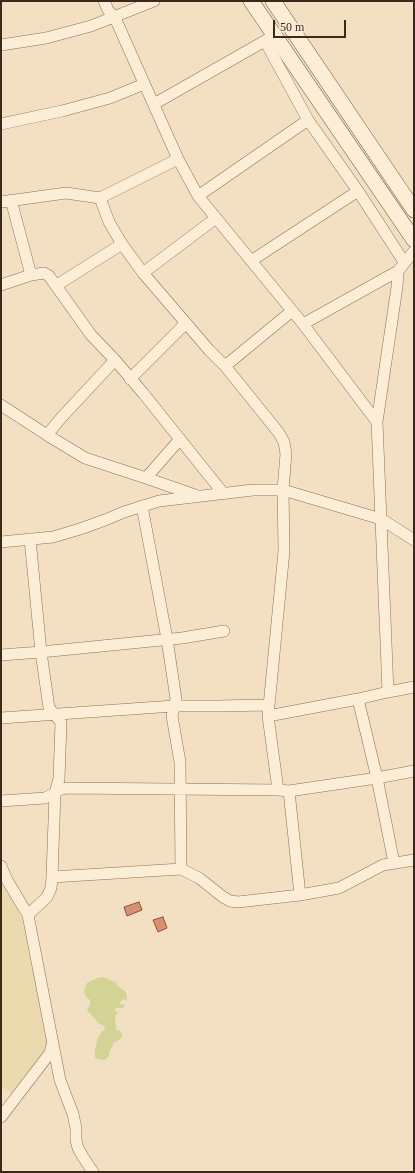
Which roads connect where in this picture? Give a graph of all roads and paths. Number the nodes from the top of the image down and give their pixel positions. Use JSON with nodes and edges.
{"nodes":[{"id":1,"x":104,"y":1,"type":"edge"},
{"id":2,"x":154,"y":1,"type":"edge"},
{"id":3,"x":251,"y":1,"type":"edge"},
{"id":4,"x":273,"y":1,"type":"edge"},
{"id":5,"x":115,"y":18,"type":"junction"},
{"id":6,"x":270,"y":38,"type":"junction"},
{"id":7,"x":1,"y":44,"type":"edge"},
{"id":8,"x":144,"y":84,"type":"junction"},
{"id":9,"x":154,"y":104,"type":"junction"},
{"id":10,"x":308,"y":120,"type":"junction"},
{"id":11,"x":1,"y":124,"type":"edge"},
{"id":12,"x":178,"y":159,"type":"junction"},
{"id":13,"x":358,"y":191,"type":"junction"},
{"id":14,"x":198,"y":196,"type":"junction"},
{"id":15,"x":100,"y":198,"type":"junction"},
{"id":16,"x":6,"y":201,"type":"edge"},
{"id":17,"x":414,"y":210,"type":"edge"},
{"id":18,"x":216,"y":218,"type":"junction"},
{"id":19,"x":414,"y":240,"type":"edge"},
{"id":20,"x":122,"y":244,"type":"junction"},
{"id":21,"x":414,"y":251,"type":"edge"},
{"id":22,"x":251,"y":262,"type":"junction"},
{"id":23,"x":404,"y":262,"type":"junction"},
{"id":24,"x":398,"y":271,"type":"junction"},
{"id":25,"x":143,"y":273,"type":"junction"},
{"id":26,"x":31,"y":275,"type":"junction"},
{"id":27,"x":1,"y":285,"type":"edge"},
{"id":28,"x":56,"y":285,"type":"junction"},
{"id":29,"x":292,"y":311,"type":"junction"},
{"id":30,"x":186,"y":323,"type":"junction"},
{"id":31,"x":303,"y":324,"type":"junction"},
{"id":32,"x":115,"y":360,"type":"junction"},
{"id":33,"x":225,"y":366,"type":"junction"},
{"id":34,"x":130,"y":379,"type":"junction"},
{"id":35,"x":1,"y":404,"type":"edge"},
{"id":36,"x":377,"y":422,"type":"junction"},
{"id":37,"x":47,"y":435,"type":"junction"},
{"id":38,"x":180,"y":439,"type":"junction"},
{"id":39,"x":146,"y":478,"type":"junction"},
{"id":40,"x":283,"y":490,"type":"junction"},
{"id":41,"x":224,"y":493,"type":"junction"},
{"id":42,"x":197,"y":496,"type":"junction"},
{"id":43,"x":142,"y":506,"type":"junction"},
{"id":44,"x":381,"y":519,"type":"junction"},
{"id":45,"x":30,"y":539,"type":"junction"},
{"id":46,"x":414,"y":540,"type":"edge"},
{"id":47,"x":1,"y":542,"type":"edge"},
{"id":48,"x":224,"y":631,"type":"dead end"},
{"id":49,"x":167,"y":639,"type":"junction"},
{"id":50,"x":41,"y":652,"type":"junction"},
{"id":51,"x":1,"y":655,"type":"edge"},
{"id":52,"x":414,"y":687,"type":"edge"},
{"id":53,"x":388,"y":692,"type":"junction"},
{"id":54,"x":358,"y":699,"type":"junction"},
{"id":55,"x":269,"y":705,"type":"junction"},
{"id":56,"x":174,"y":706,"type":"junction"},
{"id":57,"x":54,"y":714,"type":"junction"},
{"id":58,"x":268,"y":716,"type":"junction"},
{"id":59,"x":1,"y":718,"type":"edge"},
{"id":60,"x":414,"y":771,"type":"edge"},
{"id":61,"x":377,"y":778,"type":"junction"},
{"id":62,"x":180,"y":789,"type":"junction"},
{"id":63,"x":278,"y":790,"type":"junction"},
{"id":64,"x":289,"y":791,"type":"junction"},
{"id":65,"x":55,"y":793,"type":"junction"},
{"id":66,"x":1,"y":801,"type":"edge"},
{"id":67,"x":414,"y":860,"type":"edge"},
{"id":68,"x":394,"y":862,"type":"junction"},
{"id":69,"x":1,"y":866,"type":"edge"},
{"id":70,"x":182,"y":869,"type":"junction"},
{"id":71,"x":52,"y":877,"type":"junction"},
{"id":72,"x":300,"y":895,"type":"junction"},
{"id":73,"x":28,"y":916,"type":"junction"},
{"id":74,"x":52,"y":1045,"type":"junction"},
{"id":75,"x":1,"y":1117,"type":"edge"},
{"id":76,"x":93,"y":1172,"type":"edge"}],
"edges":[{"from":1,"to":5,"type":"street"},
{"from":2,"to":5,"type":"street"},
{"from":3,"to":6,"type":"street"},
{"from":4,"to":17,"type":"street"},
{"from":5,"to":7,"type":"street"},
{"from":5,"to":8,"type":"street"},
{"from":6,"to":9,"type":"street"},
{"from":6,"to":10,"type":"street"},
{"from":6,"to":19,"type":"street"},
{"from":8,"to":9,"type":"street"},
{"from":8,"to":11,"type":"street"},
{"from":9,"to":12,"type":"street"},
{"from":10,"to":13,"type":"street"},
{"from":10,"to":14,"type":"street"},
{"from":12,"to":14,"type":"street"},
{"from":12,"to":15,"type":"street"},
{"from":13,"to":22,"type":"street"},
{"from":13,"to":23,"type":"street"},
{"from":14,"to":18,"type":"street"},
{"from":15,"to":16,"type":"street"},
{"from":15,"to":20,"type":"street"},
{"from":16,"to":26,"type":"street"},
{"from":18,"to":22,"type":"street"},
{"from":18,"to":25,"type":"street"},
{"from":20,"to":25,"type":"street"},
{"from":20,"to":28,"type":"street"},
{"from":21,"to":23,"type":"street"},
{"from":22,"to":29,"type":"street"},
{"from":23,"to":24,"type":"street"},
{"from":24,"to":31,"type":"street"},
{"from":24,"to":36,"type":"street"},
{"from":25,"to":30,"type":"street"},
{"from":26,"to":27,"type":"street"},
{"from":26,"to":28,"type":"street"},
{"from":28,"to":32,"type":"street"},
{"from":29,"to":31,"type":"street"},
{"from":29,"to":33,"type":"street"},
{"from":30,"to":33,"type":"street"},
{"from":30,"to":34,"type":"street"},
{"from":31,"to":36,"type":"street"},
{"from":32,"to":34,"type":"street"},
{"from":32,"to":37,"type":"street"},
{"from":33,"to":40,"type":"street"},
{"from":34,"to":38,"type":"street"},
{"from":35,"to":37,"type":"street"},
{"from":36,"to":44,"type":"street"},
{"from":37,"to":39,"type":"street"},
{"from":38,"to":39,"type":"street"},
{"from":38,"to":41,"type":"street"},
{"from":39,"to":42,"type":"street"},
{"from":40,"to":41,"type":"street"},
{"from":40,"to":44,"type":"street"},
{"from":40,"to":55,"type":"street"},
{"from":41,"to":42,"type":"street"},
{"from":42,"to":43,"type":"street"},
{"from":43,"to":45,"type":"street"},
{"from":43,"to":49,"type":"street"},
{"from":44,"to":46,"type":"street"},
{"from":44,"to":53,"type":"street"},
{"from":45,"to":47,"type":"street"},
{"from":45,"to":50,"type":"street"},
{"from":48,"to":49,"type":"street"},
{"from":49,"to":50,"type":"street"},
{"from":49,"to":56,"type":"street"},
{"from":50,"to":51,"type":"street"},
{"from":50,"to":57,"type":"street"},
{"from":52,"to":53,"type":"street"},
{"from":53,"to":54,"type":"street"},
{"from":54,"to":58,"type":"street"},
{"from":54,"to":61,"type":"street"},
{"from":55,"to":56,"type":"street"},
{"from":55,"to":58,"type":"street"},
{"from":56,"to":57,"type":"street"},
{"from":56,"to":62,"type":"street"},
{"from":57,"to":59,"type":"street"},
{"from":57,"to":65,"type":"street"},
{"from":58,"to":63,"type":"street"},
{"from":60,"to":61,"type":"street"},
{"from":61,"to":64,"type":"street"},
{"from":61,"to":68,"type":"street"},
{"from":62,"to":63,"type":"street"},
{"from":62,"to":65,"type":"street"},
{"from":62,"to":70,"type":"street"},
{"from":63,"to":64,"type":"street"},
{"from":64,"to":72,"type":"street"},
{"from":65,"to":66,"type":"street"},
{"from":65,"to":71,"type":"street"},
{"from":67,"to":68,"type":"street"},
{"from":68,"to":72,"type":"street"},
{"from":69,"to":73,"type":"street"},
{"from":70,"to":71,"type":"street"},
{"from":70,"to":72,"type":"street"},
{"from":71,"to":73,"type":"street"},
{"from":73,"to":74,"type":"street"},
{"from":74,"to":75,"type":"street"},
{"from":74,"to":76,"type":"street"}]}
